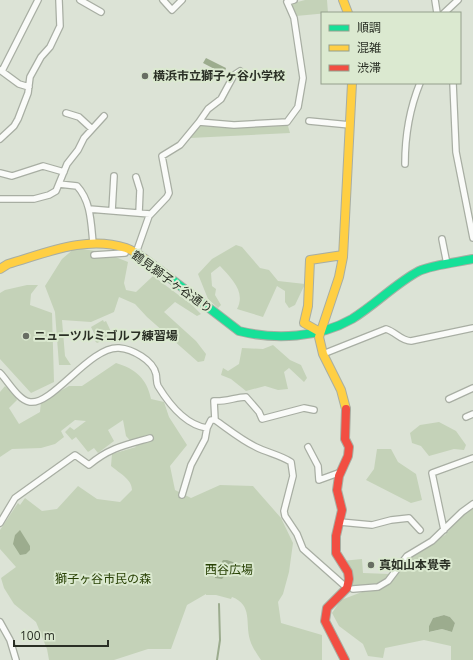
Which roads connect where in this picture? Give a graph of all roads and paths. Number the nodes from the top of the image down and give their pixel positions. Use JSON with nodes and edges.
{"nodes":[{"id":1,"x":38,"y":0,"type":"edge"},
{"id":2,"x":59,"y":0,"type":"edge"},
{"id":3,"x":80,"y":0,"type":"edge"},
{"id":4,"x":164,"y":0,"type":"edge"},
{"id":5,"x":182,"y":0,"type":"edge"},
{"id":6,"x":294,"y":0,"type":"edge"},
{"id":7,"x":343,"y":0,"type":"edge"},
{"id":8,"x":435,"y":0,"type":"edge"},
{"id":9,"x":458,"y":0,"type":"edge"},
{"id":10,"x":101,"y":12,"type":"dead end"},
{"id":11,"x":348,"y":12,"type":"edge"},
{"id":12,"x":437,"y":12,"type":"edge"},
{"id":13,"x":445,"y":12,"type":"edge"},
{"id":14,"x":1,"y":71,"type":"edge"},
{"id":15,"x":240,"y":71,"type":"dead end"},
{"id":16,"x":352,"y":84,"type":"edge"},
{"id":17,"x":420,"y":84,"type":"edge"},
{"id":18,"x":452,"y":84,"type":"edge"},
{"id":19,"x":29,"y":87,"type":"junction"},
{"id":20,"x":66,"y":113,"type":"dead end"},
{"id":21,"x":104,"y":116,"type":"dead end"},
{"id":22,"x":309,"y":121,"type":"dead end"},
{"id":23,"x":199,"y":122,"type":"junction"},
{"id":24,"x":350,"y":125,"type":"junction"},
{"id":25,"x":92,"y":129,"type":"junction"},
{"id":26,"x":1,"y":135,"type":"edge"},
{"id":27,"x":405,"y":164,"type":"dead end"},
{"id":28,"x":64,"y":172,"type":"junction"},
{"id":29,"x":0,"y":173,"type":"edge"},
{"id":30,"x":114,"y":176,"type":"dead end"},
{"id":31,"x":136,"y":177,"type":"dead end"},
{"id":32,"x":59,"y":184,"type":"junction"},
{"id":33,"x":0,"y":199,"type":"edge"},
{"id":34,"x":90,"y":209,"type":"junction"},
{"id":35,"x":112,"y":211,"type":"junction"},
{"id":36,"x":139,"y":213,"type":"junction"},
{"id":37,"x":150,"y":214,"type":"junction"},
{"id":38,"x":473,"y":238,"type":"edge"},
{"id":39,"x":442,"y":239,"type":"dead end"},
{"id":40,"x":93,"y":243,"type":"junction"},
{"id":41,"x":125,"y":248,"type":"junction"},
{"id":42,"x":136,"y":253,"type":"junction"},
{"id":43,"x":94,"y":255,"type":"dead end"},
{"id":44,"x":343,"y":255,"type":"junction"},
{"id":45,"x":473,"y":259,"type":"edge"},
{"id":46,"x":447,"y":264,"type":"junction"},
{"id":47,"x":0,"y":269,"type":"edge"},
{"id":48,"x":473,"y":328,"type":"edge"},
{"id":49,"x":320,"y":332,"type":"junction"},
{"id":50,"x":323,"y":354,"type":"junction"},
{"id":51,"x":0,"y":373,"type":"edge"},
{"id":52,"x":473,"y":388,"type":"edge"},
{"id":53,"x":449,"y":400,"type":"dead end"},
{"id":54,"x":314,"y":410,"type":"dead end"},
{"id":55,"x":262,"y":419,"type":"junction"},
{"id":56,"x":215,"y":420,"type":"junction"},
{"id":57,"x":263,"y":426,"type":"dead end"},
{"id":58,"x":207,"y":428,"type":"junction"},
{"id":59,"x":150,"y":438,"type":"dead end"},
{"id":60,"x":308,"y":447,"type":"dead end"},
{"id":61,"x":473,"y":458,"type":"edge"},
{"id":62,"x":341,"y":472,"type":"junction"},
{"id":63,"x":182,"y":495,"type":"dead end"},
{"id":64,"x":473,"y":504,"type":"edge"},
{"id":65,"x":340,"y":522,"type":"junction"},
{"id":66,"x":0,"y":523,"type":"edge"},
{"id":67,"x":420,"y":530,"type":"dead end"},
{"id":68,"x":444,"y":530,"type":"junction"},
{"id":69,"x":350,"y":588,"type":"junction"},
{"id":70,"x":0,"y":622,"type":"edge"},
{"id":71,"x":16,"y":660,"type":"edge"},
{"id":72,"x":345,"y":660,"type":"edge"}],
"edges":[{"from":1,"to":14,"type":"street"},
{"from":2,"to":19,"type":"street"},
{"from":3,"to":10,"type":"street"},
{"from":4,"to":5,"type":"street"},
{"from":6,"to":23,"type":"street"},
{"from":7,"to":11,"type":"street"},
{"from":8,"to":12,"type":"street"},
{"from":9,"to":13,"type":"street"},
{"from":14,"to":19,"type":"street"},
{"from":15,"to":23,"type":"street"},
{"from":16,"to":24,"type":"street"},
{"from":17,"to":27,"type":"street"},
{"from":18,"to":38,"type":"street"},
{"from":19,"to":26,"type":"street"},
{"from":20,"to":25,"type":"street"},
{"from":21,"to":25,"type":"street"},
{"from":22,"to":24,"type":"street"},
{"from":23,"to":37,"type":"street"},
{"from":24,"to":44,"type":"street"},
{"from":25,"to":28,"type":"street"},
{"from":28,"to":29,"type":"street"},
{"from":28,"to":32,"type":"street"},
{"from":30,"to":35,"type":"street"},
{"from":31,"to":36,"type":"street"},
{"from":32,"to":33,"type":"street"},
{"from":32,"to":34,"type":"street"},
{"from":34,"to":35,"type":"street"},
{"from":34,"to":40,"type":"street"},
{"from":35,"to":36,"type":"street"},
{"from":36,"to":37,"type":"street"},
{"from":37,"to":42,"type":"street"},
{"from":39,"to":46,"type":"street"},
{"from":40,"to":41,"type":"street","name":"鶴見獅子ヶ谷通り"},
{"from":40,"to":47,"type":"street","name":"鶴見獅子ヶ谷通り"},
{"from":41,"to":42,"type":"street","name":"鶴見獅子ヶ谷通り"},
{"from":41,"to":43,"type":"street"},
{"from":42,"to":49,"type":"street","name":"鶴見獅子ヶ谷通り"},
{"from":44,"to":49,"type":"street"},
{"from":44,"to":49,"type":"street"},
{"from":45,"to":46,"type":"street","name":"鶴見獅子ヶ谷通り"},
{"from":46,"to":49,"type":"street","name":"鶴見獅子ヶ谷通り"},
{"from":48,"to":50,"type":"street"},
{"from":49,"to":50,"type":"street"},
{"from":50,"to":62,"type":"street"},
{"from":51,"to":58,"type":"street"},
{"from":52,"to":53,"type":"street"},
{"from":54,"to":55,"type":"street"},
{"from":55,"to":56,"type":"street"},
{"from":55,"to":57,"type":"street"},
{"from":56,"to":58,"type":"street"},
{"from":56,"to":69,"type":"street"},
{"from":58,"to":63,"type":"street"},
{"from":59,"to":66,"type":"street"},
{"from":60,"to":62,"type":"street"},
{"from":61,"to":68,"type":"street"},
{"from":62,"to":65,"type":"street"},
{"from":64,"to":68,"type":"street"},
{"from":65,"to":67,"type":"street"},
{"from":65,"to":69,"type":"street"},
{"from":68,"to":69,"type":"street"},
{"from":69,"to":72,"type":"street"},
{"from":70,"to":71,"type":"street"}]}
